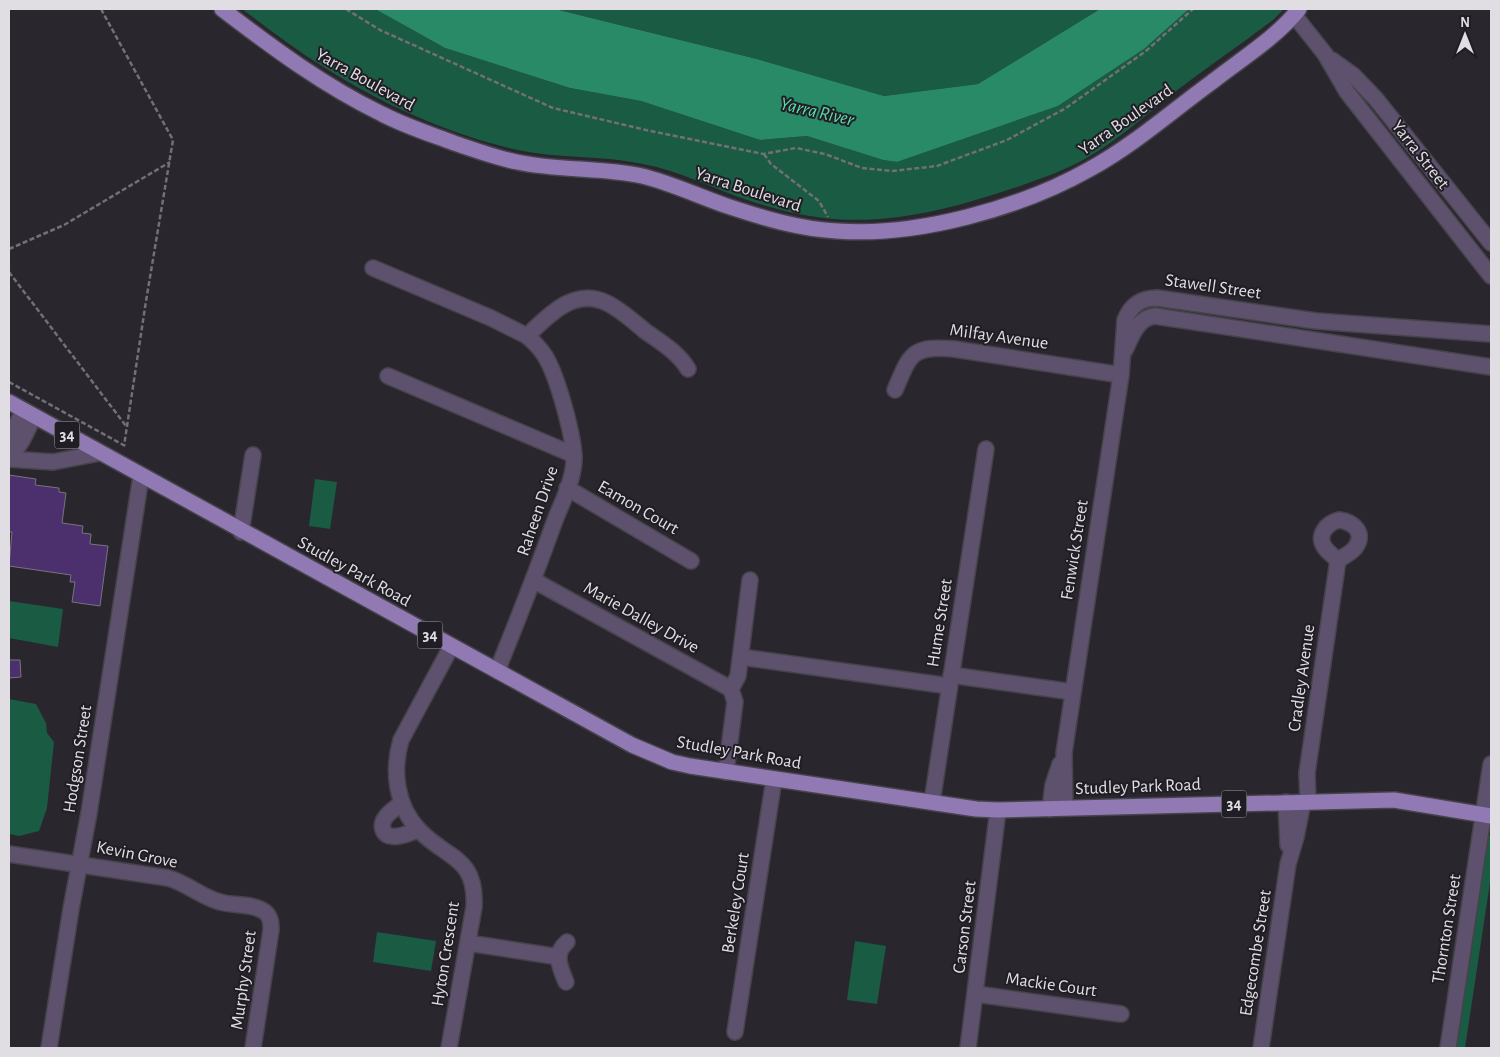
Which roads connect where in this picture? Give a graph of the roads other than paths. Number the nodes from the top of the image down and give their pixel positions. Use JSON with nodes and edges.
{"nodes":[{"id":1,"x":222,"y":9,"type":"edge"},
{"id":2,"x":1296,"y":12,"type":"edge"},
{"id":3,"x":1325,"y":54,"type":"junction"},
{"id":4,"x":1491,"y":244,"type":"edge"},
{"id":5,"x":374,"y":268,"type":"dead end"},
{"id":6,"x":1491,"y":276,"type":"edge"},
{"id":7,"x":1491,"y":334,"type":"edge"},
{"id":8,"x":527,"y":336,"type":"junction"},
{"id":9,"x":1124,"y":353,"type":"junction"},
{"id":10,"x":1491,"y":367,"type":"edge"},
{"id":11,"x":688,"y":369,"type":"dead end"},
{"id":12,"x":1121,"y":374,"type":"junction"},
{"id":13,"x":388,"y":376,"type":"dead end"},
{"id":14,"x":895,"y":390,"type":"dead end"},
{"id":15,"x":9,"y":402,"type":"edge"},
{"id":16,"x":29,"y":414,"type":"junction"},
{"id":17,"x":9,"y":437,"type":"edge"},
{"id":18,"x":986,"y":449,"type":"dead end"},
{"id":19,"x":100,"y":453,"type":"junction"},
{"id":20,"x":253,"y":455,"type":"dead end"},
{"id":21,"x":574,"y":455,"type":"junction"},
{"id":22,"x":9,"y":457,"type":"edge"},
{"id":23,"x":141,"y":476,"type":"junction"},
{"id":24,"x":567,"y":488,"type":"junction"},
{"id":25,"x":241,"y":532,"type":"junction"},
{"id":26,"x":1338,"y":560,"type":"dead end"},
{"id":27,"x":691,"y":561,"type":"dead end"},
{"id":28,"x":533,"y":580,"type":"junction"},
{"id":29,"x":750,"y":580,"type":"dead end"},
{"id":30,"x":451,"y":647,"type":"junction"},
{"id":31,"x":741,"y":657,"type":"junction"},
{"id":32,"x":497,"y":672,"type":"junction"},
{"id":33,"x":950,"y":680,"type":"junction"},
{"id":34,"x":731,"y":689,"type":"junction"},
{"id":35,"x":1073,"y":692,"type":"junction"},
{"id":36,"x":1491,"y":764,"type":"edge"},
{"id":37,"x":726,"y":772,"type":"junction"},
{"id":38,"x":774,"y":779,"type":"junction"},
{"id":39,"x":932,"y":802,"type":"junction"},
{"id":40,"x":1286,"y":802,"type":"junction"},
{"id":41,"x":1305,"y":802,"type":"junction"},
{"id":42,"x":402,"y":803,"type":"junction"},
{"id":43,"x":1058,"y":808,"type":"junction"},
{"id":44,"x":998,"y":810,"type":"junction"},
{"id":45,"x":1488,"y":815,"type":"edge"},
{"id":46,"x":419,"y":830,"type":"junction"},
{"id":47,"x":9,"y":854,"type":"edge"},
{"id":48,"x":79,"y":864,"type":"junction"},
{"id":49,"x":1288,"y":864,"type":"junction"},
{"id":50,"x":269,"y":917,"type":"joint"},
{"id":51,"x":567,"y":942,"type":"dead end"},
{"id":52,"x":468,"y":943,"type":"junction"},
{"id":53,"x":559,"y":957,"type":"junction"},
{"id":54,"x":566,"y":982,"type":"dead end"},
{"id":55,"x":976,"y":994,"type":"junction"},
{"id":56,"x":1121,"y":1014,"type":"dead end"},
{"id":57,"x":735,"y":1032,"type":"dead end"},
{"id":58,"x":49,"y":1048,"type":"edge"},
{"id":59,"x":253,"y":1048,"type":"edge"},
{"id":60,"x":450,"y":1048,"type":"edge"},
{"id":61,"x":968,"y":1048,"type":"edge"},
{"id":62,"x":1261,"y":1048,"type":"edge"},
{"id":63,"x":1448,"y":1048,"type":"edge"}],
"edges":[{"from":1,"to":2,"type":"main road","name":"Yarra Boulevard"},
{"from":2,"to":3,"type":"street","name":"Yarra Street"},
{"from":3,"to":4,"type":"street","name":"Yarra Street"},
{"from":3,"to":6,"type":"street","name":"Yarra Street"},
{"from":5,"to":8,"type":"street","name":"Raheen Drive"},
{"from":7,"to":9,"type":"street","name":"Stawell Street"},
{"from":8,"to":11,"type":"street"},
{"from":8,"to":21,"type":"street","name":"Raheen Drive"},
{"from":9,"to":10,"type":"street","name":"Stawell Street"},
{"from":9,"to":12,"type":"street","name":"Fenwick Street"},
{"from":12,"to":14,"type":"street","name":"Milfay Avenue"},
{"from":12,"to":35,"type":"street","name":"Fenwick Street"},
{"from":13,"to":21,"type":"street"},
{"from":15,"to":16,"type":"main road","name":"Studley Park Road","number":"34"},
{"from":16,"to":17,"type":"street"},
{"from":16,"to":19,"type":"main road","name":"Studley Park Road","number":"34"},
{"from":16,"to":22,"type":"street"},
{"from":18,"to":33,"type":"street","name":"Hume Street"},
{"from":19,"to":22,"type":"street"},
{"from":19,"to":23,"type":"main road","name":"Studley Park Road","number":"34"},
{"from":20,"to":25,"type":"street"},
{"from":21,"to":24,"type":"street","name":"Raheen Drive"},
{"from":23,"to":25,"type":"main road","name":"Studley Park Road","number":"34"},
{"from":23,"to":48,"type":"street","name":"Hodgson Street"},
{"from":24,"to":27,"type":"street","name":"Eamon Court"},
{"from":24,"to":28,"type":"street","name":"Raheen Drive"},
{"from":25,"to":30,"type":"main road","name":"Studley Park Road","number":"34"},
{"from":26,"to":41,"type":"street","name":"Cradley Avenue"},
{"from":28,"to":32,"type":"street","name":"Raheen Drive"},
{"from":28,"to":34,"type":"street","name":"Marie Dalley Drive"},
{"from":29,"to":31,"type":"street"},
{"from":30,"to":32,"type":"main road","name":"Studley Park Road","number":"34"},
{"from":30,"to":42,"type":"street","name":"Hyton Crescent"},
{"from":31,"to":33,"type":"street"},
{"from":31,"to":34,"type":"street"},
{"from":32,"to":37,"type":"main road","name":"Studley Park Road","number":"34"},
{"from":33,"to":35,"type":"street"},
{"from":33,"to":39,"type":"street","name":"Hume Street"},
{"from":34,"to":37,"type":"street"},
{"from":35,"to":43,"type":"street","name":"Fenwick Street"},
{"from":36,"to":45,"type":"street","name":"Thornton Street"},
{"from":37,"to":38,"type":"main road","name":"Studley Park Road","number":"34"},
{"from":38,"to":39,"type":"main road","name":"Studley Park Road","number":"34"},
{"from":38,"to":57,"type":"street","name":"Berkeley Court"},
{"from":39,"to":44,"type":"main road","name":"Studley Park Road","number":"34"},
{"from":40,"to":41,"type":"main road","name":"Studley Park Road","number":"34"},
{"from":40,"to":43,"type":"main road","name":"Studley Park Road","number":"34"},
{"from":40,"to":49,"type":"street","name":"Edgecombe Street"},
{"from":41,"to":45,"type":"main road","name":"Studley Park Road","number":"34"},
{"from":41,"to":49,"type":"street","name":"Edgecombe Street"},
{"from":42,"to":46,"type":"street","name":"Hyton Crescent"},
{"from":42,"to":46,"type":"street"},
{"from":43,"to":44,"type":"main road","name":"Studley Park Road","number":"34"},
{"from":44,"to":55,"type":"street","name":"Carson Street"},
{"from":45,"to":63,"type":"street","name":"Thornton Street"},
{"from":46,"to":52,"type":"street","name":"Hyton Crescent"},
{"from":47,"to":48,"type":"street","name":"Kevin Grove"},
{"from":48,"to":50,"type":"street","name":"Kevin Grove"},
{"from":48,"to":58,"type":"street","name":"Hodgson Street"},
{"from":49,"to":62,"type":"street","name":"Edgecombe Street"},
{"from":50,"to":59,"type":"street","name":"Murphy Street"},
{"from":51,"to":53,"type":"street"},
{"from":52,"to":53,"type":"street"},
{"from":52,"to":60,"type":"street","name":"Hyton Crescent"},
{"from":53,"to":54,"type":"street"},
{"from":55,"to":56,"type":"street","name":"Mackie Court"},
{"from":55,"to":61,"type":"street","name":"Carson Street"}]}
